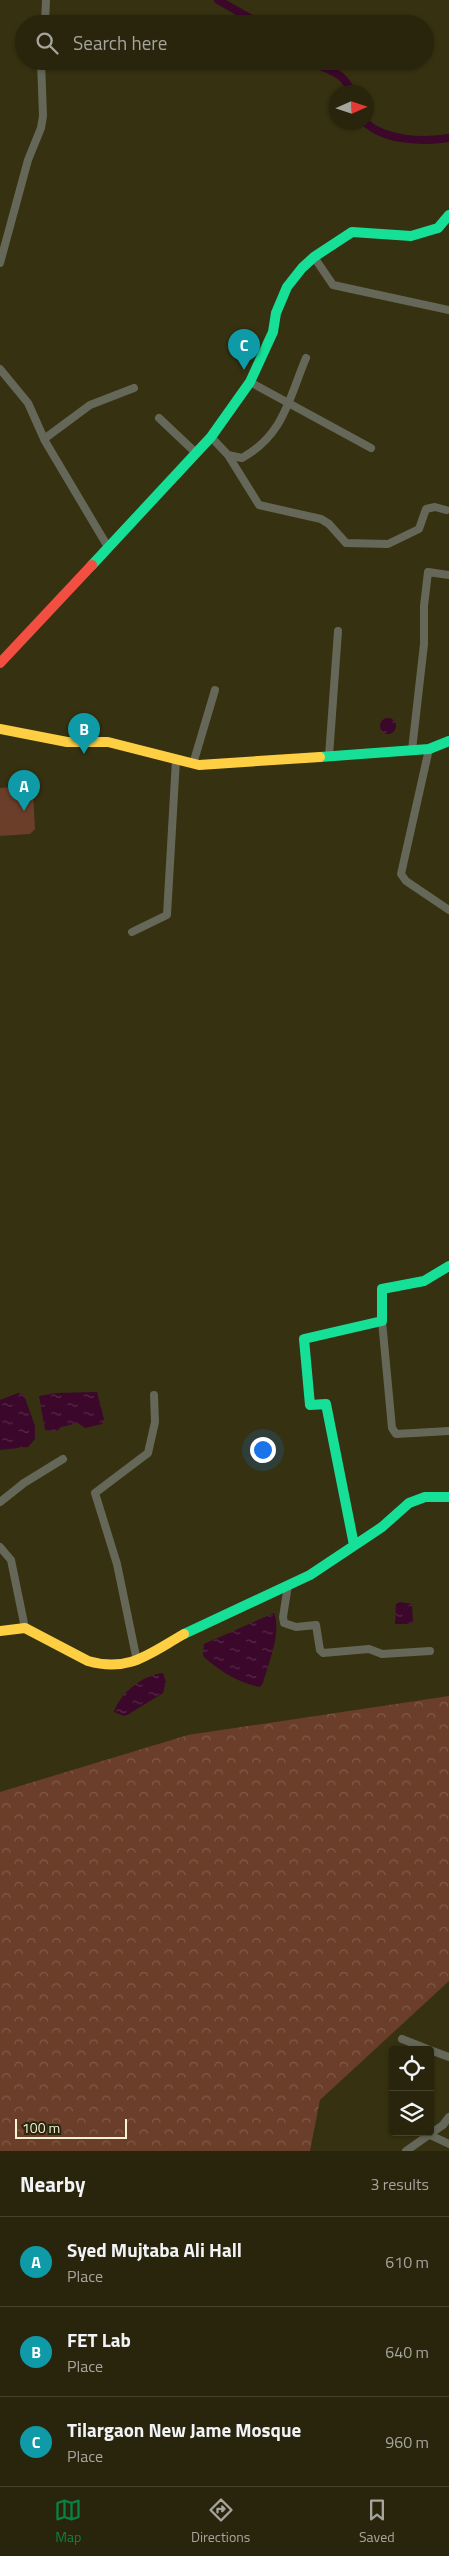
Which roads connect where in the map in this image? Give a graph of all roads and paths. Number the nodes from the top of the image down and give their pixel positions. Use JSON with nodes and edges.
{"nodes":[{"id":1,"x":46,"y":0,"type":"edge"},
{"id":2,"x":45,"y":15,"type":"edge"},
{"id":3,"x":41,"y":70,"type":"edge"},
{"id":4,"x":449,"y":214,"type":"edge"},
{"id":5,"x":314,"y":257,"type":"junction"},
{"id":6,"x":0,"y":262,"type":"edge"},
{"id":7,"x":449,"y":310,"type":"edge"},
{"id":8,"x":306,"y":358,"type":"dead end"},
{"id":9,"x":0,"y":369,"type":"edge"},
{"id":10,"x":250,"y":382,"type":"junction"},
{"id":11,"x":134,"y":388,"type":"dead end"},
{"id":12,"x":290,"y":403,"type":"junction"},
{"id":13,"x":159,"y":418,"type":"dead end"},
{"id":14,"x":211,"y":437,"type":"junction"},
{"id":15,"x":44,"y":439,"type":"junction"},
{"id":16,"x":371,"y":448,"type":"dead end"},
{"id":17,"x":196,"y":453,"type":"junction"},
{"id":18,"x":228,"y":455,"type":"junction"},
{"id":19,"x":446,"y":510,"type":"dead end"},
{"id":20,"x":108,"y":547,"type":"junction"},
{"id":21,"x":449,"y":575,"type":"edge"},
{"id":22,"x":338,"y":631,"type":"dead end"},
{"id":23,"x":0,"y":663,"type":"edge"},
{"id":24,"x":215,"y":690,"type":"dead end"},
{"id":25,"x":0,"y":729,"type":"edge"},
{"id":26,"x":449,"y":741,"type":"edge"},
{"id":27,"x":429,"y":749,"type":"junction"},
{"id":28,"x":412,"y":750,"type":"junction"},
{"id":29,"x":329,"y":756,"type":"junction"},
{"id":30,"x":176,"y":760,"type":"junction"},
{"id":31,"x":193,"y":764,"type":"junction"},
{"id":32,"x":449,"y":910,"type":"edge"},
{"id":33,"x":132,"y":932,"type":"dead end"},
{"id":34,"x":449,"y":1266,"type":"edge"},
{"id":35,"x":382,"y":1321,"type":"junction"},
{"id":36,"x":154,"y":1395,"type":"dead end"},
{"id":37,"x":449,"y":1431,"type":"edge"},
{"id":38,"x":63,"y":1459,"type":"dead end"},
{"id":39,"x":449,"y":1497,"type":"edge"},
{"id":40,"x":0,"y":1502,"type":"edge"},
{"id":41,"x":354,"y":1545,"type":"junction"},
{"id":42,"x":0,"y":1547,"type":"edge"},
{"id":43,"x":288,"y":1585,"type":"junction"},
{"id":44,"x":25,"y":1628,"type":"junction"},
{"id":45,"x":0,"y":1631,"type":"edge"},
{"id":46,"x":430,"y":1651,"type":"dead end"},
{"id":47,"x":138,"y":1660,"type":"junction"},
{"id":48,"x":402,"y":2039,"type":"dead end"},
{"id":49,"x":420,"y":2046,"type":"edge"},
{"id":50,"x":434,"y":2052,"type":"edge"},
{"id":51,"x":449,"y":2058,"type":"edge"},
{"id":52,"x":449,"y":2117,"type":"edge"},
{"id":53,"x":434,"y":2132,"type":"edge"},
{"id":54,"x":428,"y":2136,"type":"edge"},
{"id":55,"x":432,"y":2136,"type":"edge"},
{"id":56,"x":449,"y":2144,"type":"edge"},
{"id":57,"x":406,"y":2151,"type":"edge"}],
"edges":[{"from":1,"to":2,"type":"street"},
{"from":3,"to":6,"type":"street"},
{"from":4,"to":5,"type":"street"},
{"from":5,"to":7,"type":"street"},
{"from":5,"to":10,"type":"street"},
{"from":8,"to":12,"type":"street"},
{"from":9,"to":15,"type":"street"},
{"from":10,"to":12,"type":"street"},
{"from":10,"to":14,"type":"street"},
{"from":11,"to":15,"type":"street"},
{"from":12,"to":16,"type":"street"},
{"from":12,"to":18,"type":"street"},
{"from":13,"to":17,"type":"street"},
{"from":14,"to":17,"type":"street"},
{"from":14,"to":18,"type":"street"},
{"from":15,"to":20,"type":"street"},
{"from":17,"to":20,"type":"street"},
{"from":18,"to":19,"type":"street"},
{"from":20,"to":23,"type":"street"},
{"from":21,"to":28,"type":"street"},
{"from":22,"to":29,"type":"street"},
{"from":24,"to":31,"type":"street"},
{"from":25,"to":30,"type":"street"},
{"from":26,"to":27,"type":"street"},
{"from":27,"to":28,"type":"street"},
{"from":27,"to":32,"type":"street"},
{"from":28,"to":29,"type":"street"},
{"from":29,"to":31,"type":"street"},
{"from":30,"to":31,"type":"street"},
{"from":30,"to":33,"type":"street"},
{"from":34,"to":35,"type":"street"},
{"from":35,"to":37,"type":"street"},
{"from":35,"to":41,"type":"street"},
{"from":36,"to":47,"type":"street"},
{"from":38,"to":40,"type":"street"},
{"from":39,"to":41,"type":"street"},
{"from":41,"to":43,"type":"street"},
{"from":42,"to":44,"type":"street"},
{"from":43,"to":46,"type":"street"},
{"from":43,"to":47,"type":"street"},
{"from":44,"to":45,"type":"street"},
{"from":44,"to":47,"type":"street"},
{"from":48,"to":49,"type":"street"},
{"from":50,"to":51,"type":"street"},
{"from":52,"to":53,"type":"street"},
{"from":54,"to":57,"type":"street"},
{"from":55,"to":56,"type":"street"}]}
